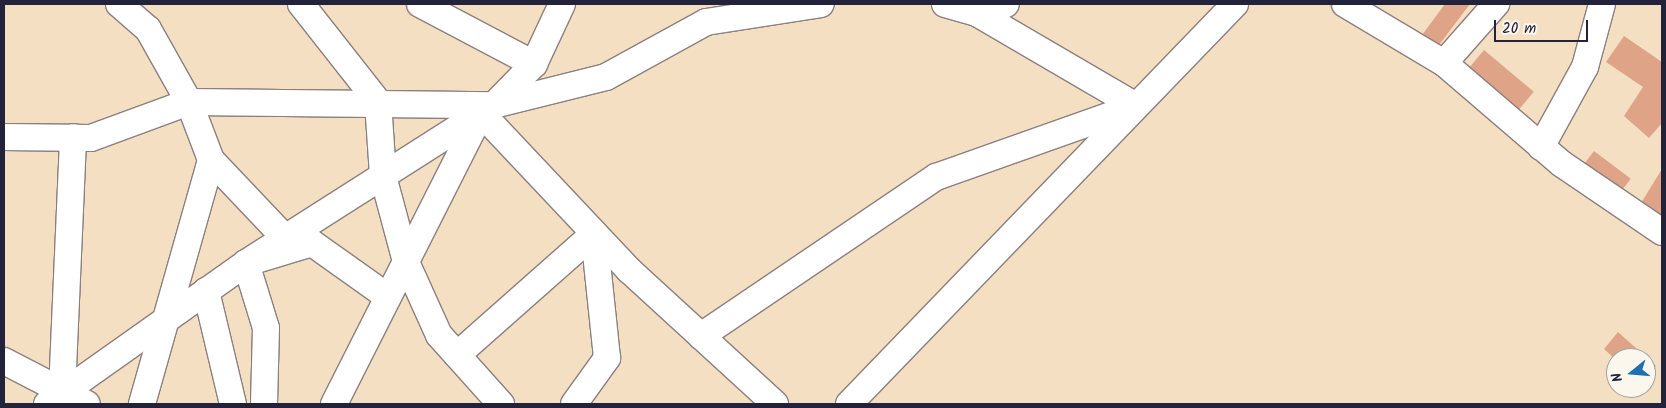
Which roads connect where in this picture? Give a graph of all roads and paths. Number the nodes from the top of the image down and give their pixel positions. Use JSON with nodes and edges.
{"nodes":[{"id":1,"x":119,"y":4,"type":"edge"},
{"id":2,"x":301,"y":4,"type":"edge"},
{"id":3,"x":420,"y":4,"type":"edge"},
{"id":4,"x":562,"y":4,"type":"edge"},
{"id":5,"x":821,"y":4,"type":"edge"},
{"id":6,"x":945,"y":4,"type":"edge"},
{"id":7,"x":1006,"y":4,"type":"edge"},
{"id":8,"x":1235,"y":4,"type":"edge"},
{"id":9,"x":1346,"y":4,"type":"edge"},
{"id":10,"x":1496,"y":4,"type":"edge"},
{"id":11,"x":1602,"y":4,"type":"edge"},
{"id":12,"x":978,"y":13,"type":"junction"},
{"id":13,"x":1444,"y":63,"type":"junction"},
{"id":14,"x":534,"y":64,"type":"junction"},
{"id":15,"x":189,"y":102,"type":"junction"},
{"id":16,"x":378,"y":102,"type":"junction"},
{"id":17,"x":1136,"y":106,"type":"junction"},
{"id":18,"x":488,"y":109,"type":"junction"},
{"id":19,"x":4,"y":137,"type":"edge"},
{"id":20,"x":73,"y":137,"type":"junction"},
{"id":21,"x":1541,"y":147,"type":"junction"},
{"id":22,"x":211,"y":160,"type":"junction"},
{"id":23,"x":383,"y":176,"type":"junction"},
{"id":24,"x":1662,"y":232,"type":"edge"},
{"id":25,"x":594,"y":234,"type":"junction"},
{"id":26,"x":285,"y":238,"type":"junction"},
{"id":27,"x":246,"y":262,"type":"junction"},
{"id":28,"x":406,"y":262,"type":"junction"},
{"id":29,"x":206,"y":291,"type":"junction"},
{"id":30,"x":388,"y":297,"type":"junction"},
{"id":31,"x":165,"y":319,"type":"junction"},
{"id":32,"x":701,"y":336,"type":"junction"},
{"id":33,"x":457,"y":355,"type":"junction"},
{"id":34,"x":4,"y":361,"type":"edge"},
{"id":35,"x":55,"y":398,"type":"edge"},
{"id":36,"x":87,"y":404,"type":"edge"},
{"id":37,"x":142,"y":404,"type":"edge"},
{"id":38,"x":232,"y":404,"type":"edge"},
{"id":39,"x":264,"y":404,"type":"edge"},
{"id":40,"x":334,"y":404,"type":"edge"},
{"id":41,"x":501,"y":404,"type":"edge"},
{"id":42,"x":574,"y":404,"type":"edge"},
{"id":43,"x":775,"y":404,"type":"edge"},
{"id":44,"x":849,"y":404,"type":"edge"}],
"edges":[{"from":1,"to":15,"type":"street"},
{"from":2,"to":16,"type":"street"},
{"from":3,"to":14,"type":"street"},
{"from":4,"to":14,"type":"street"},
{"from":5,"to":18,"type":"street"},
{"from":6,"to":12,"type":"street"},
{"from":7,"to":12,"type":"street"},
{"from":8,"to":17,"type":"street"},
{"from":9,"to":13,"type":"street"},
{"from":10,"to":13,"type":"street"},
{"from":11,"to":21,"type":"street"},
{"from":12,"to":17,"type":"street"},
{"from":13,"to":21,"type":"street"},
{"from":14,"to":18,"type":"street"},
{"from":15,"to":16,"type":"street"},
{"from":15,"to":20,"type":"street"},
{"from":15,"to":22,"type":"street"},
{"from":16,"to":18,"type":"street"},
{"from":16,"to":23,"type":"street"},
{"from":17,"to":32,"type":"street"},
{"from":17,"to":44,"type":"street"},
{"from":18,"to":23,"type":"street"},
{"from":18,"to":25,"type":"street"},
{"from":18,"to":28,"type":"street"},
{"from":19,"to":20,"type":"street"},
{"from":20,"to":35,"type":"street"},
{"from":21,"to":24,"type":"street"},
{"from":22,"to":26,"type":"street"},
{"from":22,"to":31,"type":"street"},
{"from":23,"to":26,"type":"street"},
{"from":23,"to":28,"type":"street"},
{"from":25,"to":32,"type":"street"},
{"from":25,"to":33,"type":"street"},
{"from":25,"to":42,"type":"street"},
{"from":26,"to":27,"type":"street"},
{"from":27,"to":29,"type":"street"},
{"from":27,"to":30,"type":"street"},
{"from":27,"to":39,"type":"street"},
{"from":28,"to":30,"type":"street"},
{"from":28,"to":33,"type":"street"},
{"from":29,"to":31,"type":"street"},
{"from":29,"to":38,"type":"street"},
{"from":30,"to":40,"type":"street"},
{"from":31,"to":35,"type":"street"},
{"from":31,"to":37,"type":"street"},
{"from":32,"to":43,"type":"street"},
{"from":33,"to":41,"type":"street"},
{"from":34,"to":35,"type":"street"},
{"from":35,"to":36,"type":"street"}]}
